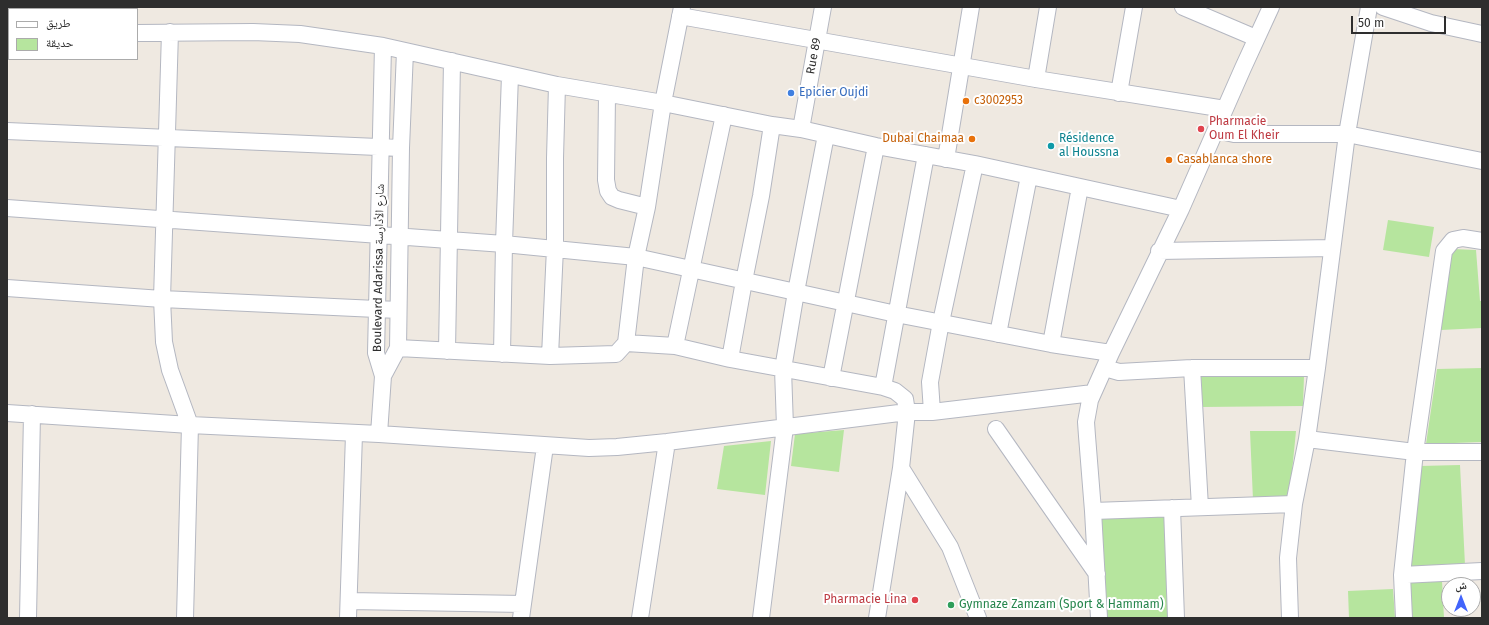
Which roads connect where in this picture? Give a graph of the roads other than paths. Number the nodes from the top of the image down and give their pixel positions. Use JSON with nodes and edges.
{"nodes":[{"id":1,"x":822,"y":7,"type":"edge"},
{"id":2,"x":971,"y":7,"type":"edge"},
{"id":3,"x":1048,"y":7,"type":"edge"},
{"id":4,"x":1134,"y":7,"type":"edge"},
{"id":5,"x":1183,"y":7,"type":"edge"},
{"id":6,"x":1271,"y":7,"type":"edge"},
{"id":7,"x":1369,"y":7,"type":"edge"},
{"id":8,"x":1383,"y":7,"type":"edge"},
{"id":9,"x":681,"y":12,"type":"edge"},
{"id":10,"x":170,"y":32,"type":"junction"},
{"id":11,"x":138,"y":33,"type":"edge"},
{"id":12,"x":1482,"y":34,"type":"edge"},
{"id":13,"x":1256,"y":38,"type":"junction"},
{"id":14,"x":817,"y":41,"type":"junction"},
{"id":15,"x":383,"y":46,"type":"junction"},
{"id":16,"x":405,"y":51,"type":"junction"},
{"id":17,"x":452,"y":61,"type":"junction"},
{"id":18,"x":961,"y":66,"type":"junction"},
{"id":19,"x":510,"y":75,"type":"junction"},
{"id":20,"x":1036,"y":79,"type":"junction"},
{"id":21,"x":557,"y":85,"type":"junction"},
{"id":22,"x":1119,"y":93,"type":"junction"},
{"id":23,"x":607,"y":95,"type":"junction"},
{"id":24,"x":663,"y":103,"type":"junction"},
{"id":25,"x":1225,"y":109,"type":"junction"},
{"id":26,"x":724,"y":114,"type":"junction"},
{"id":27,"x":772,"y":125,"type":"junction"},
{"id":28,"x":801,"y":129,"type":"junction"},
{"id":29,"x":1216,"y":130,"type":"junction"},
{"id":30,"x":7,"y":132,"type":"edge"},
{"id":31,"x":1347,"y":134,"type":"junction"},
{"id":32,"x":826,"y":136,"type":"junction"},
{"id":33,"x":166,"y":138,"type":"junction"},
{"id":34,"x":876,"y":146,"type":"junction"},
{"id":35,"x":380,"y":148,"type":"junction"},
{"id":36,"x":401,"y":148,"type":"junction"},
{"id":37,"x":926,"y":155,"type":"junction"},
{"id":38,"x":946,"y":159,"type":"junction"},
{"id":39,"x":1482,"y":161,"type":"edge"},
{"id":40,"x":975,"y":164,"type":"junction"},
{"id":41,"x":1029,"y":176,"type":"junction"},
{"id":42,"x":1080,"y":187,"type":"junction"},
{"id":43,"x":646,"y":207,"type":"junction"},
{"id":44,"x":7,"y":208,"type":"edge"},
{"id":45,"x":1181,"y":209,"type":"junction"},
{"id":46,"x":163,"y":219,"type":"junction"},
{"id":47,"x":380,"y":236,"type":"junction"},
{"id":48,"x":400,"y":236,"type":"junction"},
{"id":49,"x":449,"y":240,"type":"junction"},
{"id":50,"x":1482,"y":241,"type":"edge"},
{"id":51,"x":504,"y":244,"type":"junction"},
{"id":52,"x":555,"y":248,"type":"junction"},
{"id":53,"x":1332,"y":248,"type":"junction"},
{"id":54,"x":1160,"y":252,"type":"junction"},
{"id":55,"x":636,"y":257,"type":"junction"},
{"id":56,"x":692,"y":270,"type":"junction"},
{"id":57,"x":744,"y":282,"type":"junction"},
{"id":58,"x":7,"y":288,"type":"edge"},
{"id":59,"x":796,"y":292,"type":"junction"},
{"id":60,"x":162,"y":299,"type":"junction"},
{"id":61,"x":846,"y":302,"type":"junction"},
{"id":62,"x":377,"y":309,"type":"junction"},
{"id":63,"x":398,"y":310,"type":"junction"},
{"id":64,"x":896,"y":314,"type":"junction"},
{"id":65,"x":942,"y":322,"type":"junction"},
{"id":66,"x":998,"y":334,"type":"junction"},
{"id":67,"x":626,"y":343,"type":"junction"},
{"id":68,"x":1051,"y":344,"type":"junction"},
{"id":69,"x":676,"y":346,"type":"junction"},
{"id":70,"x":398,"y":348,"type":"junction"},
{"id":71,"x":447,"y":351,"type":"junction"},
{"id":72,"x":502,"y":354,"type":"junction"},
{"id":73,"x":550,"y":356,"type":"junction"},
{"id":74,"x":730,"y":360,"type":"junction"},
{"id":75,"x":1108,"y":361,"type":"junction"},
{"id":76,"x":1192,"y":368,"type":"junction"},
{"id":77,"x":1317,"y":368,"type":"junction"},
{"id":78,"x":783,"y":369,"type":"junction"},
{"id":79,"x":383,"y":376,"type":"junction"},
{"id":80,"x":831,"y":378,"type":"junction"},
{"id":81,"x":883,"y":387,"type":"junction"},
{"id":82,"x":1093,"y":393,"type":"junction"},
{"id":83,"x":907,"y":412,"type":"junction"},
{"id":84,"x":932,"y":412,"type":"junction"},
{"id":85,"x":7,"y":413,"type":"edge"},
{"id":86,"x":32,"y":414,"type":"junction"},
{"id":87,"x":190,"y":425,"type":"junction"},
{"id":88,"x":785,"y":427,"type":"junction"},
{"id":89,"x":996,"y":429,"type":"dead end"},
{"id":90,"x":354,"y":434,"type":"junction"},
{"id":91,"x":379,"y":434,"type":"junction"},
{"id":92,"x":1306,"y":439,"type":"junction"},
{"id":93,"x":667,"y":442,"type":"junction"},
{"id":94,"x":545,"y":446,"type":"junction"},
{"id":95,"x":1415,"y":452,"type":"junction"},
{"id":96,"x":1482,"y":452,"type":"edge"},
{"id":97,"x":901,"y":468,"type":"junction"},
{"id":98,"x":1294,"y":504,"type":"junction"},
{"id":99,"x":1200,"y":507,"type":"junction"},
{"id":100,"x":1172,"y":508,"type":"junction"},
{"id":101,"x":1093,"y":511,"type":"junction"},
{"id":102,"x":1482,"y":571,"type":"edge"},
{"id":103,"x":1098,"y":575,"type":"junction"},
{"id":104,"x":1402,"y":575,"type":"junction"},
{"id":105,"x":349,"y":601,"type":"junction"},
{"id":106,"x":522,"y":611,"type":"edge"},
{"id":107,"x":28,"y":618,"type":"edge"},
{"id":108,"x":185,"y":618,"type":"edge"},
{"id":109,"x":348,"y":618,"type":"edge"},
{"id":110,"x":640,"y":618,"type":"edge"},
{"id":111,"x":761,"y":618,"type":"edge"},
{"id":112,"x":877,"y":618,"type":"edge"},
{"id":113,"x":978,"y":618,"type":"edge"},
{"id":114,"x":1099,"y":618,"type":"edge"},
{"id":115,"x":1176,"y":618,"type":"edge"},
{"id":116,"x":1290,"y":618,"type":"edge"},
{"id":117,"x":1404,"y":618,"type":"edge"}],
"edges":[{"from":1,"to":14,"type":"street","name":"Rue 89"},
{"from":2,"to":18,"type":"street"},
{"from":3,"to":20,"type":"street"},
{"from":4,"to":22,"type":"street"},
{"from":5,"to":13,"type":"street"},
{"from":6,"to":13,"type":"street"},
{"from":7,"to":31,"type":"street"},
{"from":8,"to":12,"type":"street"},
{"from":9,"to":14,"type":"street"},
{"from":9,"to":24,"type":"street"},
{"from":10,"to":11,"type":"street"},
{"from":10,"to":15,"type":"street"},
{"from":10,"to":33,"type":"street"},
{"from":13,"to":25,"type":"street"},
{"from":14,"to":18,"type":"street"},
{"from":14,"to":28,"type":"street","name":"Rue 89"},
{"from":15,"to":16,"type":"street"},
{"from":15,"to":35,"type":"street","name":"Boulevard Adarissa شارع الأدارسة"},
{"from":16,"to":17,"type":"street"},
{"from":16,"to":36,"type":"street","name":"Boulevard Adarissa شارع الأدارسة"},
{"from":17,"to":19,"type":"street"},
{"from":17,"to":49,"type":"street"},
{"from":18,"to":20,"type":"street"},
{"from":18,"to":38,"type":"street"},
{"from":19,"to":21,"type":"street"},
{"from":19,"to":51,"type":"street"},
{"from":20,"to":22,"type":"street"},
{"from":21,"to":23,"type":"street"},
{"from":21,"to":52,"type":"street"},
{"from":22,"to":25,"type":"street"},
{"from":23,"to":24,"type":"street"},
{"from":23,"to":43,"type":"street"},
{"from":24,"to":26,"type":"street"},
{"from":24,"to":43,"type":"street"},
{"from":25,"to":29,"type":"street"},
{"from":26,"to":27,"type":"street"},
{"from":26,"to":56,"type":"street"},
{"from":27,"to":28,"type":"street"},
{"from":27,"to":57,"type":"street"},
{"from":28,"to":32,"type":"street"},
{"from":29,"to":31,"type":"street"},
{"from":29,"to":45,"type":"street"},
{"from":30,"to":33,"type":"street"},
{"from":31,"to":39,"type":"street"},
{"from":31,"to":53,"type":"street"},
{"from":32,"to":34,"type":"street"},
{"from":32,"to":59,"type":"street"},
{"from":33,"to":35,"type":"street"},
{"from":33,"to":46,"type":"street"},
{"from":34,"to":37,"type":"street"},
{"from":34,"to":61,"type":"street"},
{"from":35,"to":36,"type":"street"},
{"from":35,"to":47,"type":"street","name":"Boulevard Adarissa شارع الأدارسة"},
{"from":36,"to":48,"type":"street","name":"Boulevard Adarissa شارع الأدارسة"},
{"from":37,"to":38,"type":"street"},
{"from":37,"to":64,"type":"street"},
{"from":38,"to":40,"type":"street"},
{"from":40,"to":41,"type":"street"},
{"from":40,"to":65,"type":"street"},
{"from":41,"to":42,"type":"street"},
{"from":41,"to":66,"type":"street"},
{"from":42,"to":45,"type":"street"},
{"from":42,"to":68,"type":"street"},
{"from":43,"to":55,"type":"street"},
{"from":44,"to":46,"type":"street"},
{"from":45,"to":54,"type":"street"},
{"from":46,"to":47,"type":"street"},
{"from":46,"to":60,"type":"street"},
{"from":47,"to":48,"type":"street"},
{"from":47,"to":62,"type":"street","name":"Boulevard Adarissa شارع الأدارسة"},
{"from":48,"to":49,"type":"street"},
{"from":48,"to":63,"type":"street","name":"Boulevard Adarissa شارع الأدارسة"},
{"from":49,"to":51,"type":"street"},
{"from":49,"to":71,"type":"street"},
{"from":50,"to":95,"type":"street"},
{"from":51,"to":52,"type":"street"},
{"from":51,"to":72,"type":"street"},
{"from":52,"to":55,"type":"street"},
{"from":52,"to":73,"type":"street"},
{"from":53,"to":54,"type":"street"},
{"from":53,"to":77,"type":"street"},
{"from":54,"to":75,"type":"street"},
{"from":55,"to":56,"type":"street"},
{"from":55,"to":67,"type":"street"},
{"from":56,"to":57,"type":"street"},
{"from":56,"to":69,"type":"street"},
{"from":57,"to":59,"type":"street"},
{"from":57,"to":74,"type":"street"},
{"from":58,"to":60,"type":"street"},
{"from":59,"to":61,"type":"street"},
{"from":59,"to":78,"type":"street"},
{"from":60,"to":62,"type":"street"},
{"from":60,"to":87,"type":"street"},
{"from":61,"to":64,"type":"street"},
{"from":61,"to":80,"type":"street"},
{"from":62,"to":63,"type":"street"},
{"from":62,"to":79,"type":"street","name":"Boulevard Adarissa شارع الأدارسة"},
{"from":63,"to":70,"type":"street","name":"Boulevard Adarissa شارع الأدارسة"},
{"from":64,"to":65,"type":"street"},
{"from":64,"to":81,"type":"street"},
{"from":65,"to":66,"type":"street"},
{"from":65,"to":84,"type":"street"},
{"from":66,"to":68,"type":"street"},
{"from":67,"to":69,"type":"street"},
{"from":67,"to":73,"type":"street"},
{"from":68,"to":75,"type":"street"},
{"from":69,"to":74,"type":"street"},
{"from":70,"to":71,"type":"street"},
{"from":70,"to":79,"type":"street","name":"Boulevard Adarissa شارع الأدارسة"},
{"from":71,"to":72,"type":"street"},
{"from":72,"to":73,"type":"street"},
{"from":74,"to":78,"type":"street"},
{"from":75,"to":76,"type":"street"},
{"from":75,"to":82,"type":"street"},
{"from":76,"to":77,"type":"street"},
{"from":76,"to":99,"type":"street"},
{"from":77,"to":92,"type":"street"},
{"from":78,"to":80,"type":"street"},
{"from":78,"to":88,"type":"street"},
{"from":79,"to":91,"type":"street"},
{"from":80,"to":81,"type":"street"},
{"from":81,"to":83,"type":"street"},
{"from":82,"to":84,"type":"street"},
{"from":82,"to":101,"type":"street"},
{"from":83,"to":84,"type":"street"},
{"from":83,"to":88,"type":"street"},
{"from":83,"to":97,"type":"street"},
{"from":85,"to":86,"type":"street"},
{"from":86,"to":87,"type":"street"},
{"from":86,"to":107,"type":"street"},
{"from":87,"to":90,"type":"street"},
{"from":87,"to":108,"type":"street"},
{"from":88,"to":93,"type":"street"},
{"from":88,"to":111,"type":"street"},
{"from":89,"to":103,"type":"street"},
{"from":90,"to":91,"type":"street"},
{"from":90,"to":105,"type":"street"},
{"from":91,"to":94,"type":"street"},
{"from":92,"to":95,"type":"street"},
{"from":92,"to":98,"type":"street"},
{"from":93,"to":94,"type":"street"},
{"from":93,"to":110,"type":"street"},
{"from":94,"to":106,"type":"street"},
{"from":95,"to":96,"type":"street"},
{"from":95,"to":104,"type":"street"},
{"from":97,"to":112,"type":"street"},
{"from":97,"to":113,"type":"street"},
{"from":98,"to":99,"type":"street"},
{"from":98,"to":116,"type":"street"},
{"from":99,"to":100,"type":"street"},
{"from":100,"to":101,"type":"street"},
{"from":100,"to":115,"type":"street"},
{"from":101,"to":103,"type":"street"},
{"from":102,"to":104,"type":"street"},
{"from":103,"to":114,"type":"street"},
{"from":104,"to":117,"type":"street"},
{"from":105,"to":106,"type":"street"},
{"from":105,"to":109,"type":"street"}]}
